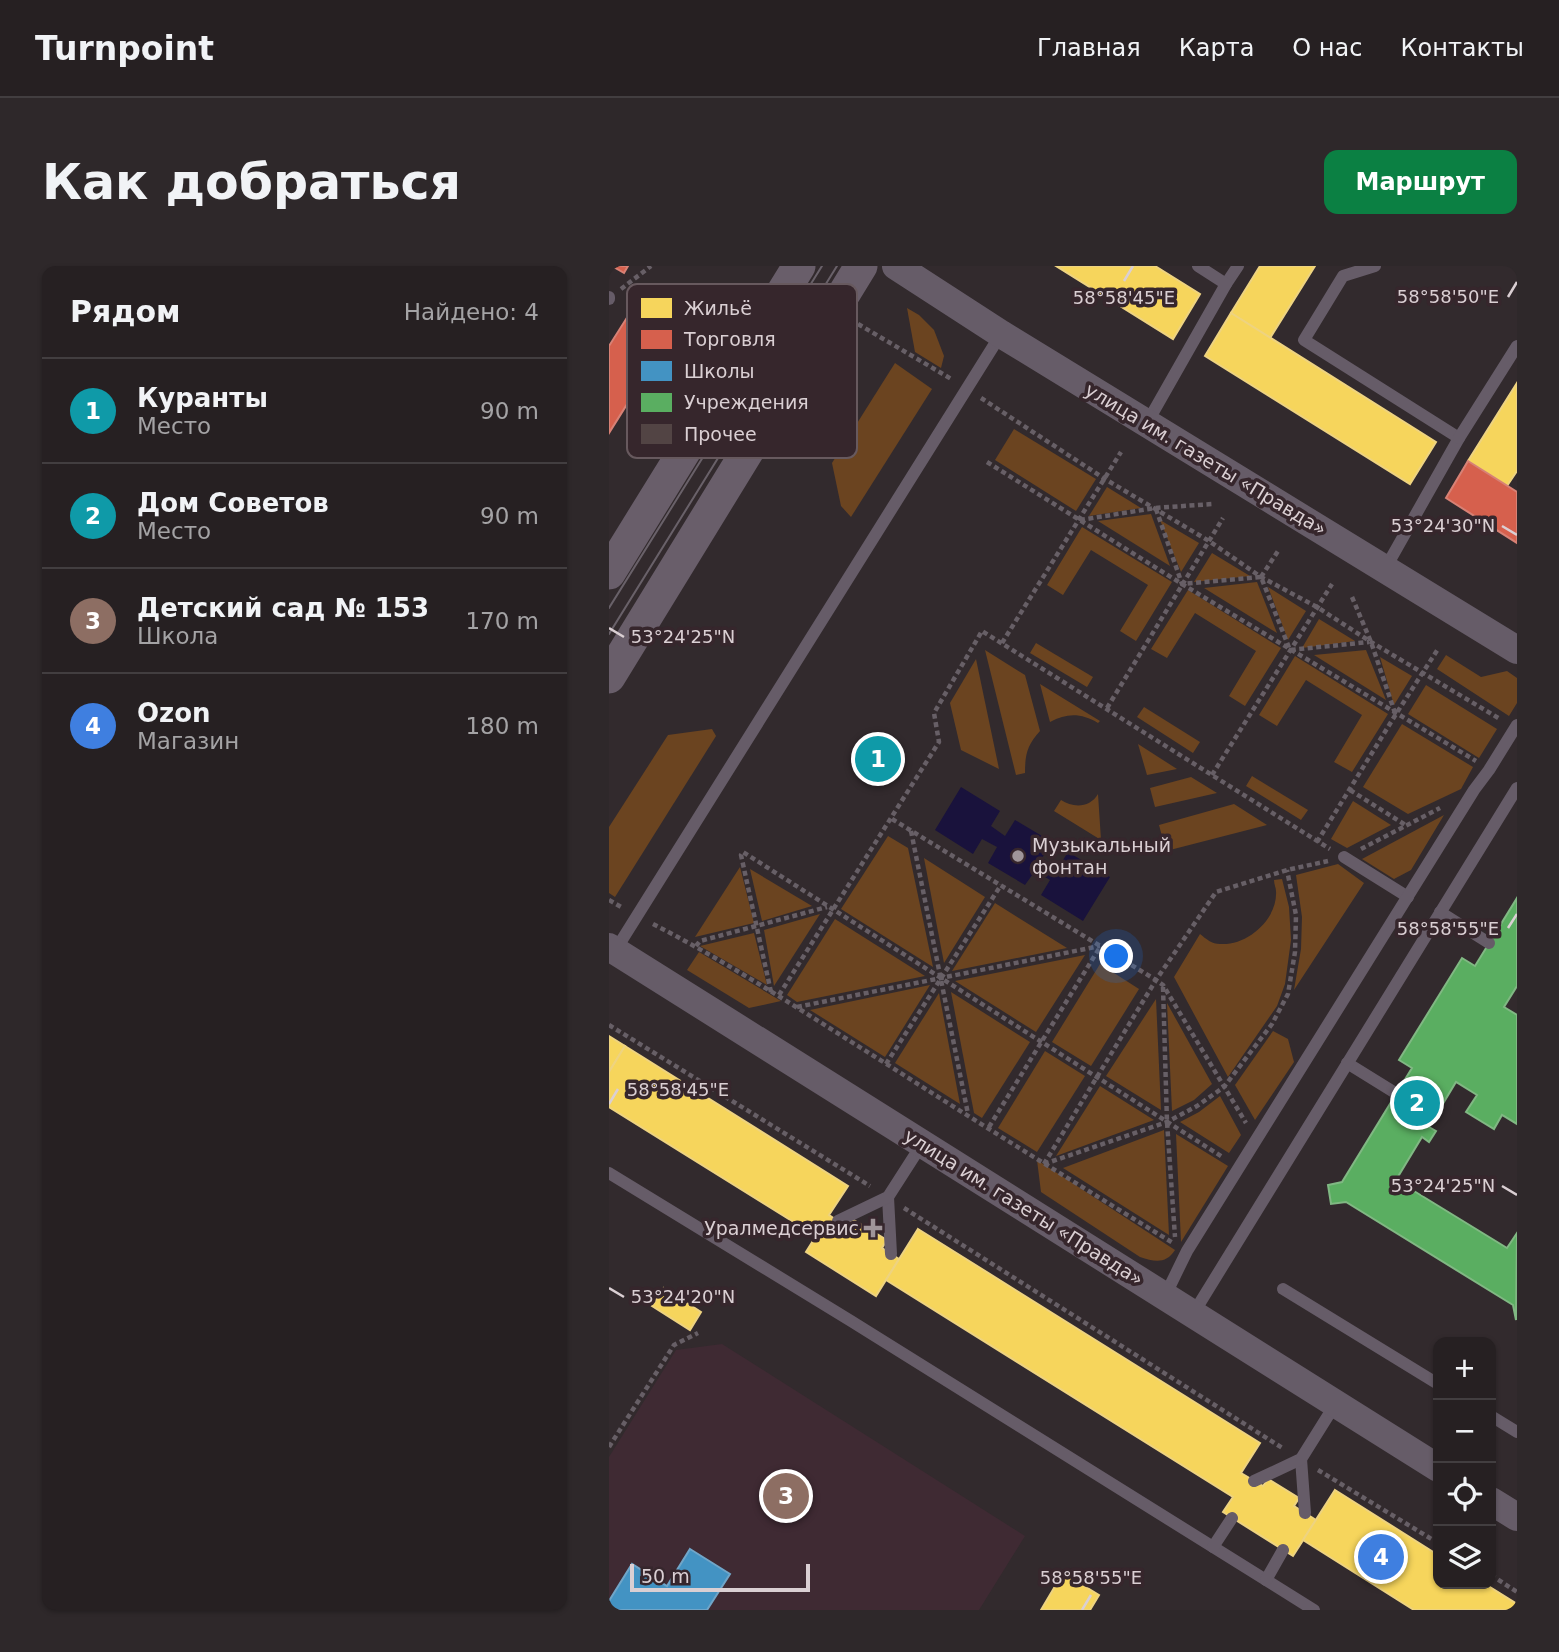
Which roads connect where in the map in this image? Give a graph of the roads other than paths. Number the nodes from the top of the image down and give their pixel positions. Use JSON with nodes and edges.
{"nodes":[{"id":1,"x":799,"y":266,"type":"edge"},
{"id":2,"x":861,"y":266,"type":"edge"},
{"id":3,"x":896,"y":266,"type":"edge"},
{"id":4,"x":1198,"y":266,"type":"edge"},
{"id":5,"x":1238,"y":266,"type":"edge"},
{"id":6,"x":1375,"y":266,"type":"edge"},
{"id":7,"x":788,"y":284,"type":"edge"},
{"id":8,"x":850,"y":284,"type":"edge"},
{"id":9,"x":1226,"y":284,"type":"junction"},
{"id":10,"x":1001,"y":334,"type":"junction"},
{"id":11,"x":1517,"y":346,"type":"edge"},
{"id":12,"x":1147,"y":423,"type":"junction"},
{"id":13,"x":1459,"y":438,"type":"junction"},
{"id":14,"x":680,"y":458,"type":"edge"},
{"id":15,"x":743,"y":458,"type":"edge"},
{"id":16,"x":1385,"y":569,"type":"junction"},
{"id":17,"x":609,"y":573,"type":"edge"},
{"id":18,"x":1517,"y":650,"type":"edge"},
{"id":19,"x":609,"y":677,"type":"edge"},
{"id":20,"x":1516,"y":726,"type":"edge"},
{"id":21,"x":1517,"y":789,"type":"edge"},
{"id":22,"x":1344,"y":857,"type":"road end"},
{"id":23,"x":1408,"y":897,"type":"junction"},
{"id":24,"x":1440,"y":912,"type":"junction"},
{"id":25,"x":1489,"y":943,"type":"dead end"},
{"id":26,"x":612,"y":949,"type":"edge"},
{"id":27,"x":1347,"y":1063,"type":"junction"},
{"id":28,"x":1397,"y":1094,"type":"dead end"},
{"id":29,"x":922,"y":1143,"type":"junction"},
{"id":30,"x":609,"y":1173,"type":"edge"},
{"id":31,"x":888,"y":1197,"type":"junction"},
{"id":32,"x":838,"y":1221,"type":"dead end"},
{"id":33,"x":891,"y":1254,"type":"dead end"},
{"id":34,"x":1283,"y":1289,"type":"dead end"},
{"id":35,"x":1165,"y":1297,"type":"junction"},
{"id":36,"x":1193,"y":1314,"type":"junction"},
{"id":37,"x":1433,"y":1381,"type":"edge"},
{"id":38,"x":1336,"y":1403,"type":"junction"},
{"id":39,"x":1496,"y":1419,"type":"edge"},
{"id":40,"x":1517,"y":1432,"type":"edge"},
{"id":41,"x":1301,"y":1459,"type":"junction"},
{"id":42,"x":1433,"y":1465,"type":"edge"},
{"id":43,"x":1254,"y":1481,"type":"dead end"},
{"id":44,"x":1496,"y":1504,"type":"edge"},
{"id":45,"x":1305,"y":1513,"type":"dead end"},
{"id":46,"x":1517,"y":1517,"type":"edge"},
{"id":47,"x":1231,"y":1518,"type":"dead end"},
{"id":48,"x":1213,"y":1547,"type":"junction"},
{"id":49,"x":1283,"y":1550,"type":"dead end"},
{"id":50,"x":1266,"y":1580,"type":"junction"},
{"id":51,"x":1314,"y":1610,"type":"edge"}],
"edges":[{"from":1,"to":7,"type":"main road"},
{"from":2,"to":8,"type":"main road"},
{"from":3,"to":10,"type":"street","name":"улица им. газеты «Правда»"},
{"from":4,"to":9,"type":"lane"},
{"from":5,"to":9,"type":"lane"},
{"from":6,"to":13,"type":"lane"},
{"from":9,"to":12,"type":"lane"},
{"from":10,"to":12,"type":"street","name":"улица им. газеты «Правда»"},
{"from":10,"to":26,"type":"lane"},
{"from":11,"to":13,"type":"lane"},
{"from":12,"to":16,"type":"street","name":"улица им. газеты «Правда»"},
{"from":13,"to":16,"type":"lane"},
{"from":14,"to":17,"type":"main road"},
{"from":15,"to":19,"type":"main road"},
{"from":16,"to":18,"type":"street","name":"улица им. газеты «Правда»"},
{"from":20,"to":23,"type":"lane"},
{"from":21,"to":24,"type":"lane"},
{"from":22,"to":23,"type":"lane"},
{"from":23,"to":35,"type":"lane"},
{"from":24,"to":25,"type":"lane"},
{"from":24,"to":27,"type":"lane"},
{"from":26,"to":29,"type":"street","name":"улица им. газеты «Правда»"},
{"from":27,"to":28,"type":"lane"},
{"from":27,"to":36,"type":"lane"},
{"from":29,"to":31,"type":"lane"},
{"from":29,"to":35,"type":"street","name":"улица им. газеты «Правда»"},
{"from":30,"to":48,"type":"lane"},
{"from":31,"to":32,"type":"lane"},
{"from":31,"to":33,"type":"lane"},
{"from":34,"to":37,"type":"lane"},
{"from":35,"to":36,"type":"street","name":"улица им. газеты «Правда»"},
{"from":36,"to":38,"type":"street","name":"улица им. газеты «Правда»"},
{"from":38,"to":41,"type":"lane"},
{"from":38,"to":42,"type":"street","name":"улица им. газеты «Правда»"},
{"from":39,"to":40,"type":"lane"},
{"from":41,"to":43,"type":"lane"},
{"from":41,"to":45,"type":"lane"},
{"from":44,"to":46,"type":"street"},
{"from":47,"to":48,"type":"lane"},
{"from":48,"to":50,"type":"lane"},
{"from":49,"to":50,"type":"lane"},
{"from":50,"to":51,"type":"lane"}]}
